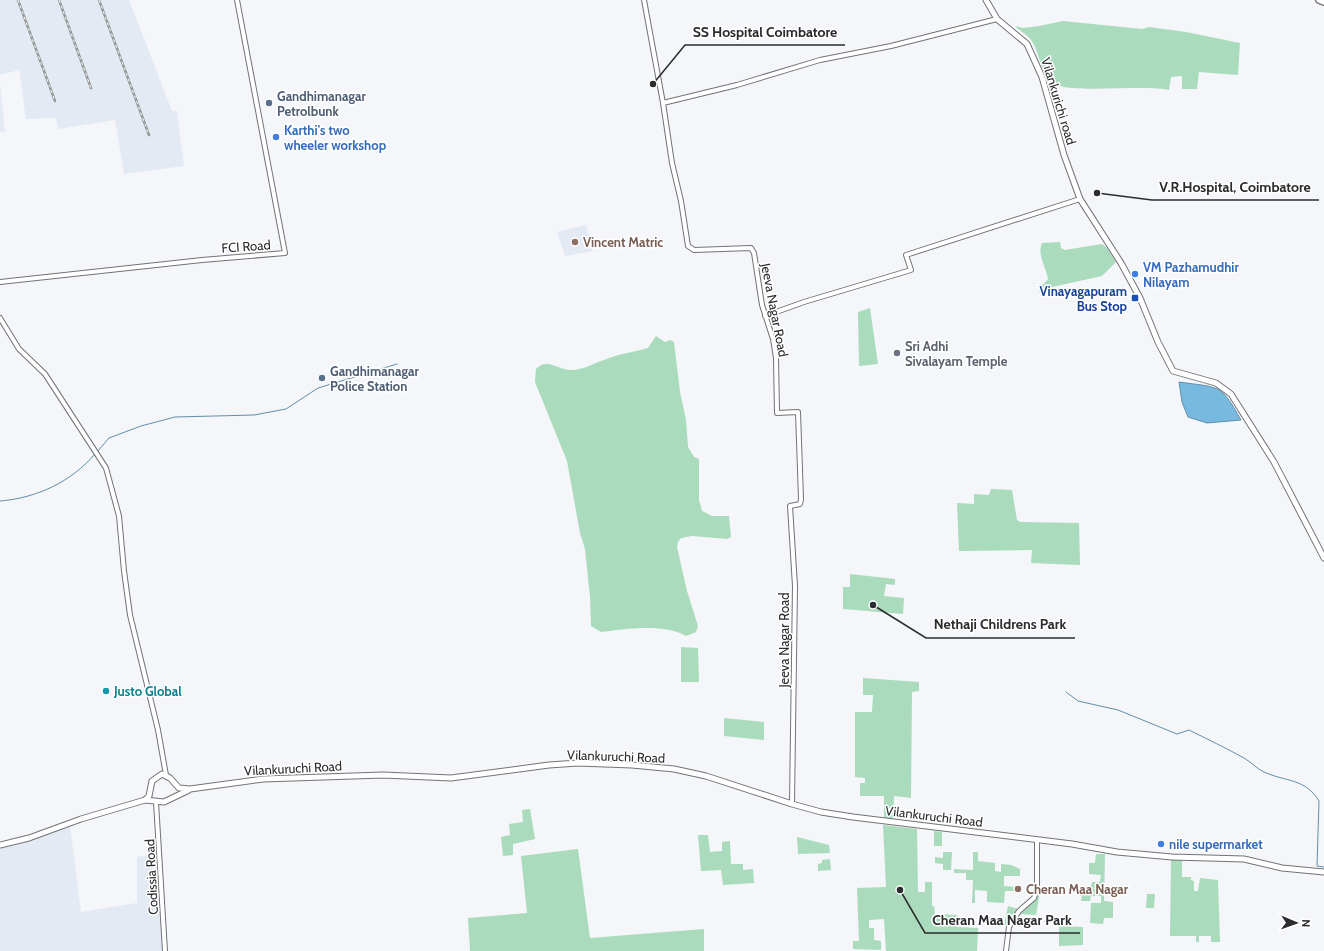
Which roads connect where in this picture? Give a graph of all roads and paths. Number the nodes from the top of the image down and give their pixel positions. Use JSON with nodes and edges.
{"nodes":[{"id":1,"x":237,"y":0,"type":"edge"},
{"id":2,"x":644,"y":0,"type":"edge"},
{"id":3,"x":986,"y":0,"type":"edge"},
{"id":4,"x":1319,"y":0,"type":"edge"},
{"id":5,"x":1324,"y":2,"type":"edge"},
{"id":6,"x":997,"y":19,"type":"junction"},
{"id":7,"x":664,"y":103,"type":"junction"},
{"id":8,"x":1080,"y":199,"type":"junction"},
{"id":9,"x":0,"y":282,"type":"edge"},
{"id":10,"x":765,"y":316,"type":"junction"},
{"id":11,"x":0,"y":318,"type":"edge"},
{"id":12,"x":1324,"y":558,"type":"edge"},
{"id":13,"x":166,"y":774,"type":"junction"},
{"id":14,"x":190,"y":789,"type":"junction"},
{"id":15,"x":145,"y":800,"type":"junction"},
{"id":16,"x":156,"y":802,"type":"junction"},
{"id":17,"x":792,"y":804,"type":"junction"},
{"id":18,"x":1037,"y":840,"type":"junction"},
{"id":19,"x":0,"y":845,"type":"edge"},
{"id":20,"x":1324,"y":872,"type":"edge"},
{"id":21,"x":165,"y":951,"type":"edge"},
{"id":22,"x":1006,"y":951,"type":"edge"}],
"edges":[{"from":1,"to":9,"type":"street","name":"FCI Road"},
{"from":2,"to":7,"type":"street","name":"Jeeva Nagar Road"},
{"from":3,"to":6,"type":"main road","name":"Vilankurichi road"},
{"from":4,"to":5,"type":"highway"},
{"from":6,"to":7,"type":"street"},
{"from":6,"to":8,"type":"main road","name":"Vilankurichi road"},
{"from":7,"to":10,"type":"street","name":"Jeeva Nagar Road"},
{"from":8,"to":10,"type":"street"},
{"from":8,"to":12,"type":"main road","name":"Vilankurichi road"},
{"from":10,"to":17,"type":"street","name":"Jeeva Nagar Road"},
{"from":11,"to":13,"type":"street"},
{"from":13,"to":14,"type":"main road"},
{"from":13,"to":15,"type":"main road"},
{"from":14,"to":16,"type":"main road"},
{"from":14,"to":17,"type":"main road","name":"Vilankuruchi Road"},
{"from":15,"to":16,"type":"main road"},
{"from":15,"to":19,"type":"main road"},
{"from":16,"to":21,"type":"street","name":"Codissia Road"},
{"from":17,"to":18,"type":"main road","name":"Vilankuruchi Road"},
{"from":18,"to":20,"type":"main road","name":"Vilankuruchi Road"},
{"from":18,"to":22,"type":"street"}]}
